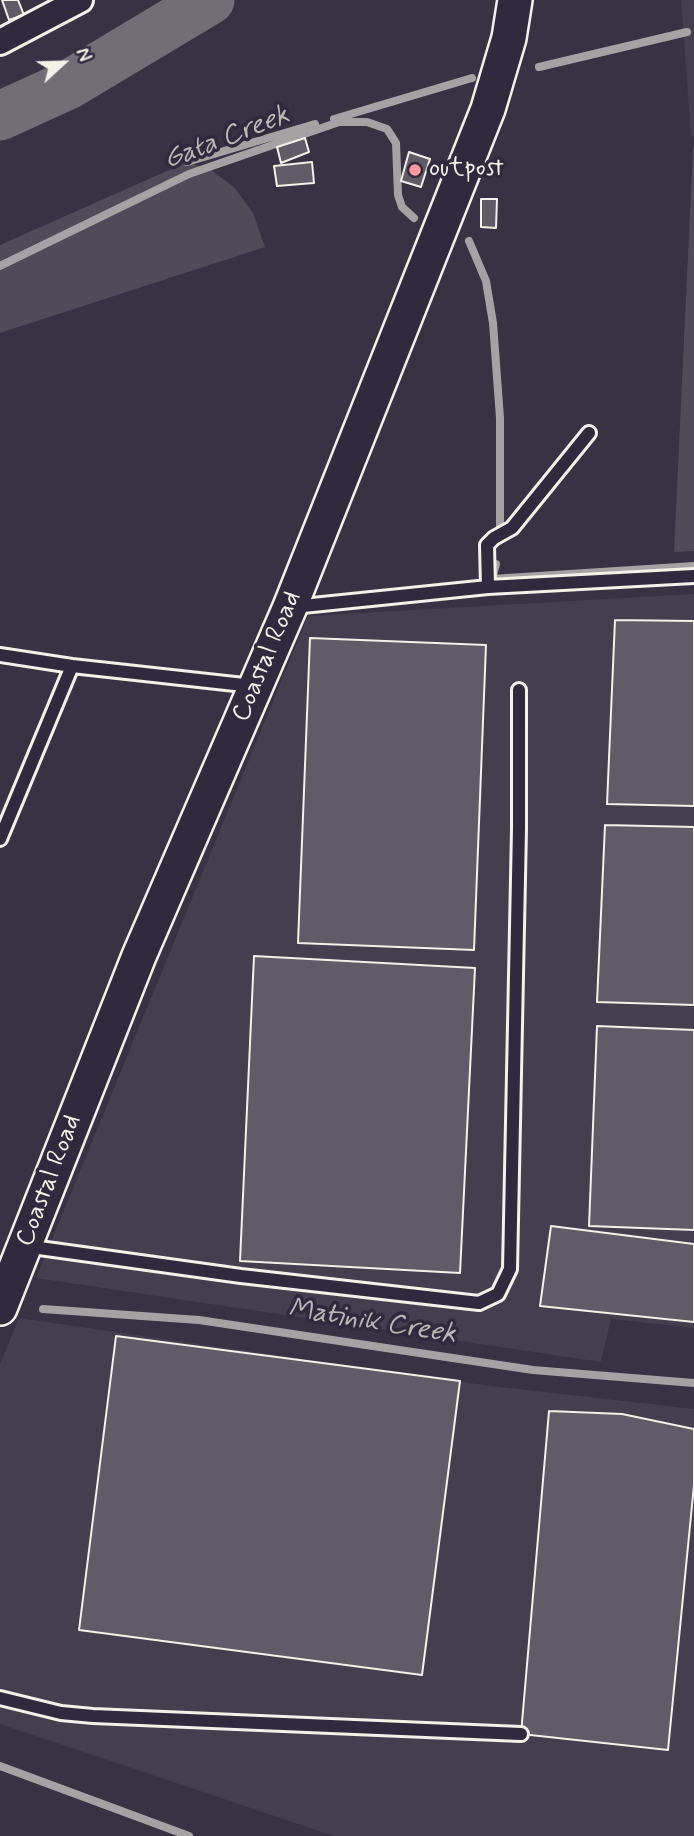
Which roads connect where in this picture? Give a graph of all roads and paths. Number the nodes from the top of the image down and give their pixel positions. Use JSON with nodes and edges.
{"nodes":[{"id":1,"x":80,"y":0,"type":"edge"},
{"id":2,"x":514,"y":0,"type":"edge"},
{"id":3,"x":0,"y":42,"type":"edge"},
{"id":4,"x":589,"y":433,"type":"dead end"},
{"id":5,"x":694,"y":576,"type":"edge"},
{"id":6,"x":488,"y":587,"type":"junction"},
{"id":7,"x":290,"y":607,"type":"junction"},
{"id":8,"x":0,"y":655,"type":"edge"},
{"id":9,"x":72,"y":666,"type":"junction"},
{"id":10,"x":255,"y":686,"type":"junction"},
{"id":11,"x":519,"y":690,"type":"dead end"},
{"id":12,"x":0,"y":839,"type":"edge"},
{"id":13,"x":25,"y":1245,"type":"junction"},
{"id":14,"x":0,"y":1308,"type":"edge"},
{"id":15,"x":0,"y":1698,"type":"edge"},
{"id":16,"x":521,"y":1734,"type":"dead end"}],
"edges":[{"from":1,"to":3,"type":"street"},
{"from":2,"to":7,"type":"main road","name":"Coastal Road"},
{"from":4,"to":6,"type":"lane"},
{"from":5,"to":6,"type":"lane"},
{"from":6,"to":7,"type":"lane"},
{"from":7,"to":10,"type":"main road","name":"Coastal Road"},
{"from":8,"to":9,"type":"lane"},
{"from":9,"to":10,"type":"lane"},
{"from":9,"to":12,"type":"lane"},
{"from":10,"to":13,"type":"main road","name":"Coastal Road"},
{"from":11,"to":13,"type":"lane"},
{"from":13,"to":14,"type":"main road","name":"Coastal Road"},
{"from":15,"to":16,"type":"lane"}]}
